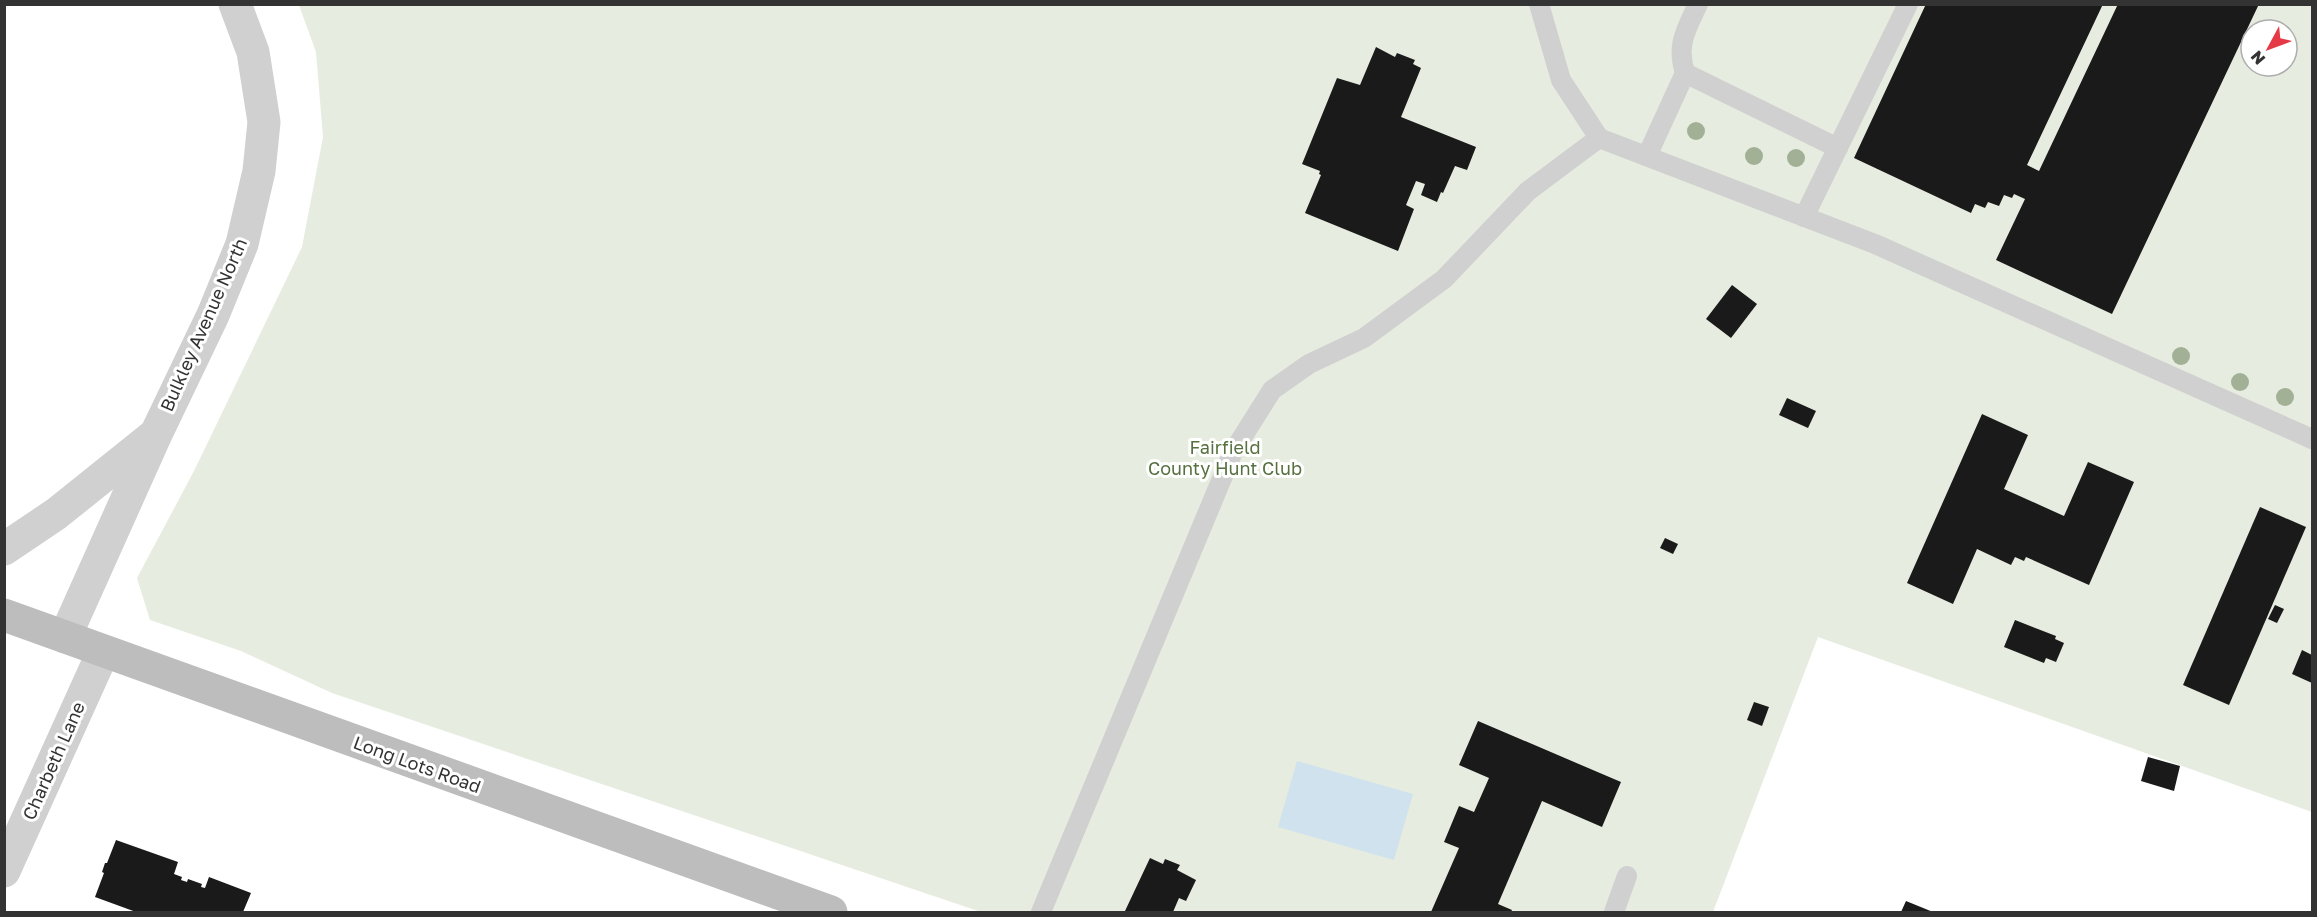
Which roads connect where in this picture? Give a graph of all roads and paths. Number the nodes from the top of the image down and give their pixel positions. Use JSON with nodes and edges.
{"nodes":[{"id":1,"x":235,"y":4,"type":"edge"},
{"id":2,"x":1539,"y":4,"type":"edge"},
{"id":3,"x":1698,"y":4,"type":"edge"},
{"id":4,"x":1908,"y":4,"type":"edge"},
{"id":5,"x":1684,"y":73,"type":"junction"},
{"id":6,"x":1599,"y":138,"type":"junction"},
{"id":7,"x":1838,"y":148,"type":"junction"},
{"id":8,"x":1647,"y":156,"type":"junction"},
{"id":9,"x":1804,"y":217,"type":"junction"},
{"id":10,"x":156,"y":434,"type":"junction"},
{"id":11,"x":2313,"y":439,"type":"edge"},
{"id":12,"x":4,"y":549,"type":"edge"},
{"id":13,"x":4,"y":615,"type":"edge"},
{"id":14,"x":65,"y":637,"type":"junction"},
{"id":15,"x":103,"y":652,"type":"junction"},
{"id":16,"x":4,"y":871,"type":"edge"},
{"id":17,"x":1627,"y":876,"type":"dead end"},
{"id":18,"x":831,"y":912,"type":"edge"},
{"id":19,"x":1041,"y":912,"type":"edge"},
{"id":20,"x":1614,"y":912,"type":"edge"}],
"edges":[{"from":1,"to":10,"type":"street","name":"Bulkley Avenue North"},
{"from":2,"to":6,"type":"lane"},
{"from":3,"to":5,"type":"lane"},
{"from":4,"to":7,"type":"lane"},
{"from":5,"to":7,"type":"lane"},
{"from":5,"to":8,"type":"lane"},
{"from":6,"to":8,"type":"lane"},
{"from":6,"to":19,"type":"lane"},
{"from":7,"to":9,"type":"lane"},
{"from":8,"to":9,"type":"lane"},
{"from":9,"to":11,"type":"lane"},
{"from":10,"to":12,"type":"street","name":"Bulkley Avenue North"},
{"from":10,"to":14,"type":"street","name":"Bulkley Avenue North"},
{"from":13,"to":14,"type":"main road","name":"Long Lots Road"},
{"from":14,"to":15,"type":"main road","name":"Long Lots Road"},
{"from":15,"to":16,"type":"street","name":"Charbeth Lane"},
{"from":15,"to":18,"type":"main road","name":"Long Lots Road"},
{"from":17,"to":20,"type":"lane"}]}
